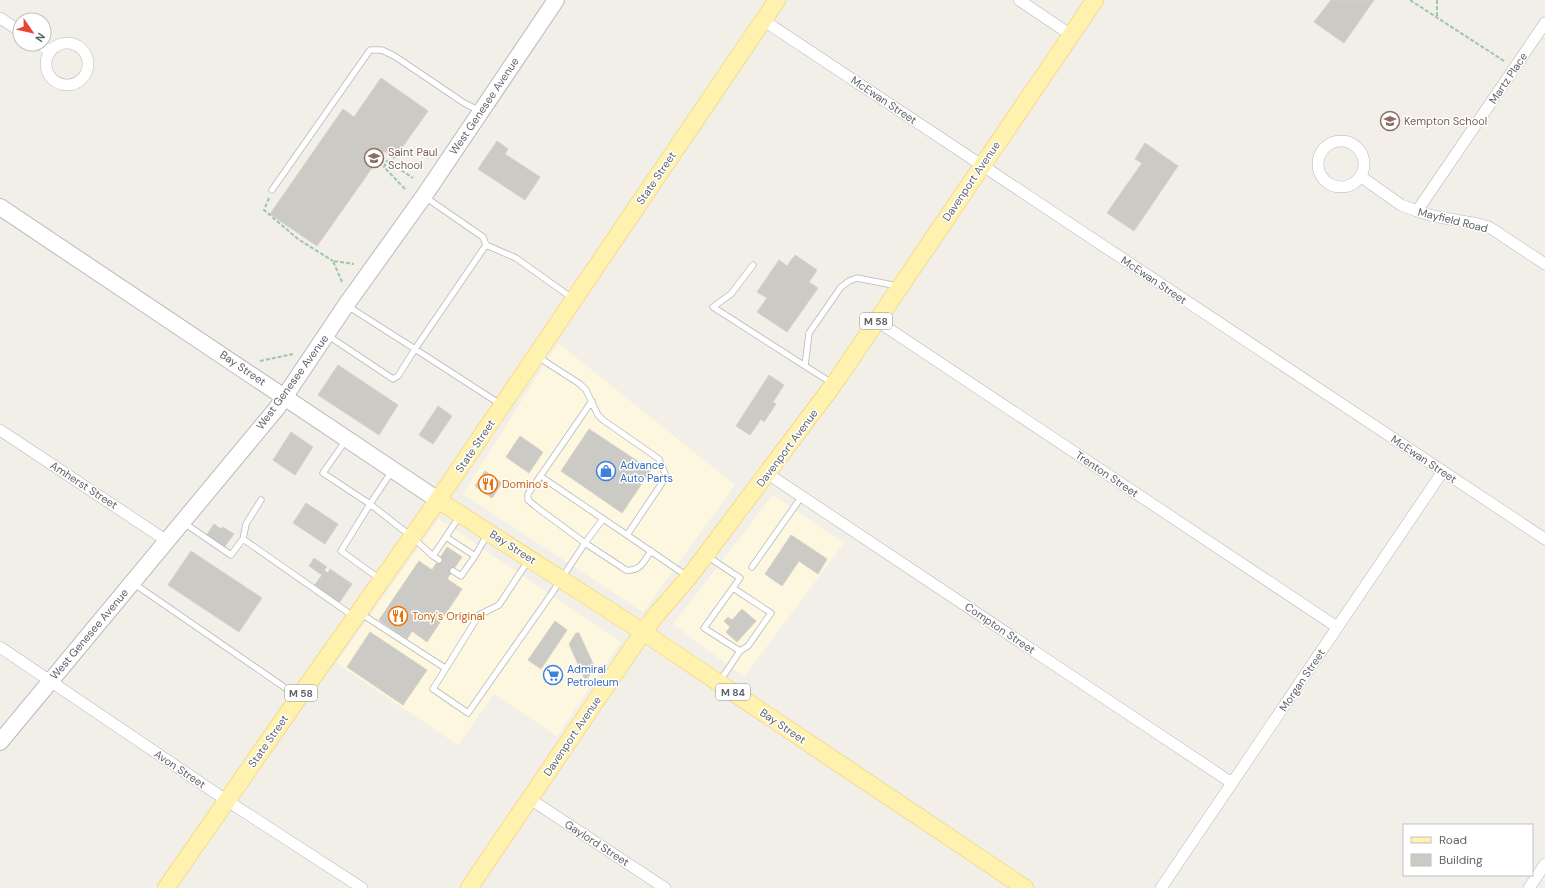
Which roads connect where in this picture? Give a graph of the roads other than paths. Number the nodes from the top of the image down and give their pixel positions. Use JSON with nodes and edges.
{"nodes":[{"id":1,"x":556,"y":0,"type":"edge"},
{"id":2,"x":777,"y":0,"type":"edge"},
{"id":3,"x":1019,"y":0,"type":"edge"},
{"id":4,"x":1095,"y":0,"type":"edge"},
{"id":5,"x":0,"y":18,"type":"edge"},
{"id":6,"x":763,"y":20,"type":"junction"},
{"id":7,"x":1545,"y":23,"type":"edge"},
{"id":8,"x":12,"y":26,"type":"edge"},
{"id":9,"x":1071,"y":35,"type":"junction"},
{"id":10,"x":480,"y":112,"type":"junction"},
{"id":11,"x":982,"y":166,"type":"junction"},
{"id":12,"x":1360,"y":176,"type":"junction"},
{"id":13,"x":272,"y":190,"type":"road end"},
{"id":14,"x":424,"y":196,"type":"junction"},
{"id":15,"x":0,"y":206,"type":"edge"},
{"id":16,"x":1417,"y":211,"type":"junction"},
{"id":17,"x":486,"y":245,"type":"junction"},
{"id":18,"x":753,"y":264,"type":"dead end"},
{"id":19,"x":1545,"y":264,"type":"edge"},
{"id":20,"x":900,"y":286,"type":"junction"},
{"id":21,"x":574,"y":299,"type":"junction"},
{"id":22,"x":346,"y":305,"type":"junction"},
{"id":23,"x":877,"y":320,"type":"junction"},
{"id":24,"x":326,"y":335,"type":"junction"},
{"id":25,"x":415,"y":350,"type":"junction"},
{"id":26,"x":536,"y":356,"type":"junction"},
{"id":27,"x":805,"y":366,"type":"junction"},
{"id":28,"x":834,"y":384,"type":"junction"},
{"id":29,"x":284,"y":396,"type":"junction"},
{"id":30,"x":592,"y":401,"type":"junction"},
{"id":31,"x":502,"y":406,"type":"junction"},
{"id":32,"x":0,"y":430,"type":"edge"},
{"id":33,"x":347,"y":438,"type":"junction"},
{"id":34,"x":394,"y":470,"type":"junction"},
{"id":35,"x":1443,"y":472,"type":"junction"},
{"id":36,"x":768,"y":474,"type":"junction"},
{"id":37,"x":540,"y":476,"type":"junction"},
{"id":38,"x":802,"y":496,"type":"junction"},
{"id":39,"x":261,"y":500,"type":"dead end"},
{"id":40,"x":438,"y":500,"type":"junction"},
{"id":41,"x":370,"y":504,"type":"junction"},
{"id":42,"x":461,"y":514,"type":"junction"},
{"id":43,"x":603,"y":519,"type":"junction"},
{"id":44,"x":182,"y":522,"type":"junction"},
{"id":45,"x":489,"y":532,"type":"junction"},
{"id":46,"x":627,"y":535,"type":"junction"},
{"id":47,"x":412,"y":537,"type":"junction"},
{"id":48,"x":446,"y":537,"type":"junction"},
{"id":49,"x":243,"y":539,"type":"junction"},
{"id":50,"x":1545,"y":539,"type":"edge"},
{"id":51,"x":167,"y":541,"type":"junction"},
{"id":52,"x":585,"y":543,"type":"junction"},
{"id":53,"x":651,"y":551,"type":"junction"},
{"id":54,"x":706,"y":555,"type":"junction"},
{"id":55,"x":433,"y":556,"type":"junction"},
{"id":56,"x":475,"y":556,"type":"junction"},
{"id":57,"x":530,"y":558,"type":"junction"},
{"id":58,"x":438,"y":560,"type":"dead end"},
{"id":59,"x":752,"y":567,"type":"dead end"},
{"id":60,"x":453,"y":571,"type":"dead end"},
{"id":61,"x":689,"y":577,"type":"junction"},
{"id":62,"x":562,"y":579,"type":"junction"},
{"id":63,"x":381,"y":580,"type":"junction"},
{"id":64,"x":132,"y":583,"type":"junction"},
{"id":65,"x":733,"y":588,"type":"junction"},
{"id":66,"x":357,"y":615,"type":"junction"},
{"id":67,"x":1337,"y":627,"type":"junction"},
{"id":68,"x":643,"y":632,"type":"junction"},
{"id":69,"x":0,"y":647,"type":"edge"},
{"id":70,"x":740,"y":651,"type":"junction"},
{"id":71,"x":445,"y":668,"type":"junction"},
{"id":72,"x":51,"y":681,"type":"junction"},
{"id":73,"x":719,"y":683,"type":"junction"},
{"id":74,"x":299,"y":697,"type":"junction"},
{"id":75,"x":0,"y":742,"type":"edge"},
{"id":76,"x":1232,"y":783,"type":"junction"},
{"id":77,"x":530,"y":799,"type":"junction"},
{"id":78,"x":226,"y":800,"type":"junction"},
{"id":79,"x":1545,"y":864,"type":"edge"},
{"id":80,"x":166,"y":888,"type":"edge"},
{"id":81,"x":362,"y":888,"type":"edge"},
{"id":82,"x":469,"y":888,"type":"edge"},
{"id":83,"x":665,"y":888,"type":"edge"},
{"id":84,"x":1025,"y":888,"type":"edge"},
{"id":85,"x":1161,"y":888,"type":"edge"},
{"id":86,"x":1529,"y":888,"type":"edge"}],
"edges":[{"from":1,"to":10,"type":"street","name":"West Genesee Avenue"},
{"from":2,"to":6,"type":"main road","name":"State Street","number":"M 58"},
{"from":3,"to":9,"type":"street"},
{"from":4,"to":9,"type":"main road","name":"Davenport Avenue","number":"M 58"},
{"from":5,"to":8,"type":"street"},
{"from":6,"to":11,"type":"street","name":"McEwan Street"},
{"from":6,"to":21,"type":"main road","name":"State Street","number":"M 58"},
{"from":7,"to":16,"type":"street","name":"Martz Place"},
{"from":9,"to":11,"type":"main road","name":"Davenport Avenue","number":"M 58"},
{"from":10,"to":13,"type":"lane"},
{"from":10,"to":14,"type":"street","name":"West Genesee Avenue"},
{"from":11,"to":20,"type":"main road","name":"Davenport Avenue","number":"M 58"},
{"from":11,"to":35,"type":"street","name":"McEwan Street"},
{"from":12,"to":12,"type":"street"},
{"from":12,"to":16,"type":"street","name":"Mayfield Road"},
{"from":14,"to":17,"type":"lane"},
{"from":14,"to":22,"type":"street","name":"West Genesee Avenue"},
{"from":15,"to":29,"type":"street","name":"Bay Street"},
{"from":16,"to":19,"type":"street","name":"Mayfield Road"},
{"from":17,"to":21,"type":"lane"},
{"from":17,"to":25,"type":"lane"},
{"from":18,"to":27,"type":"lane"},
{"from":20,"to":23,"type":"main road","name":"Davenport Avenue","number":"M 58"},
{"from":20,"to":27,"type":"lane"},
{"from":21,"to":26,"type":"main road","name":"State Street","number":"M 58"},
{"from":22,"to":24,"type":"street","name":"West Genesee Avenue"},
{"from":22,"to":25,"type":"lane"},
{"from":23,"to":28,"type":"main road","name":"Davenport Avenue","number":"M 58"},
{"from":23,"to":67,"type":"street","name":"Trenton Street"},
{"from":24,"to":25,"type":"lane"},
{"from":24,"to":29,"type":"street","name":"West Genesee Avenue"},
{"from":25,"to":31,"type":"lane"},
{"from":26,"to":30,"type":"lane"},
{"from":26,"to":31,"type":"main road","name":"State Street","number":"M 58"},
{"from":27,"to":28,"type":"lane"},
{"from":28,"to":36,"type":"main road","name":"Davenport Avenue","number":"M 58"},
{"from":29,"to":33,"type":"street","name":"Bay Street"},
{"from":29,"to":44,"type":"street","name":"West Genesee Avenue"},
{"from":30,"to":37,"type":"lane"},
{"from":30,"to":46,"type":"lane"},
{"from":31,"to":40,"type":"main road","name":"State Street","number":"M 58"},
{"from":32,"to":51,"type":"street","name":"Amherst Street"},
{"from":33,"to":34,"type":"street","name":"Bay Street"},
{"from":33,"to":41,"type":"lane"},
{"from":34,"to":40,"type":"street","name":"Bay Street"},
{"from":34,"to":41,"type":"lane"},
{"from":35,"to":50,"type":"street","name":"McEwan Street"},
{"from":35,"to":67,"type":"street","name":"Morgan Street"},
{"from":36,"to":38,"type":"street","name":"Compton Street"},
{"from":36,"to":54,"type":"main road","name":"Davenport Avenue","number":"M 58"},
{"from":37,"to":43,"type":"lane"},
{"from":37,"to":52,"type":"lane"},
{"from":38,"to":59,"type":"lane"},
{"from":38,"to":76,"type":"street","name":"Compton Street"},
{"from":39,"to":49,"type":"lane"},
{"from":40,"to":42,"type":"main road","name":"Bay Street","number":"M 84"},
{"from":40,"to":47,"type":"main road","name":"State Street","number":"M 58"},
{"from":41,"to":47,"type":"lane"},
{"from":41,"to":63,"type":"lane"},
{"from":42,"to":45,"type":"main road","name":"Bay Street","number":"M 84"},
{"from":42,"to":48,"type":"lane"},
{"from":43,"to":46,"type":"lane"},
{"from":43,"to":52,"type":"lane"},
{"from":44,"to":49,"type":"lane"},
{"from":44,"to":51,"type":"street","name":"West Genesee Avenue"},
{"from":45,"to":56,"type":"lane"},
{"from":45,"to":57,"type":"main road","name":"Bay Street","number":"M 84"},
{"from":46,"to":53,"type":"lane"},
{"from":47,"to":55,"type":"lane"},
{"from":47,"to":63,"type":"main road","name":"State Street","number":"M 58"},
{"from":48,"to":55,"type":"lane"},
{"from":48,"to":56,"type":"lane"},
{"from":49,"to":66,"type":"lane"},
{"from":51,"to":64,"type":"street","name":"West Genesee Avenue"},
{"from":52,"to":53,"type":"lane"},
{"from":52,"to":62,"type":"lane"},
{"from":53,"to":61,"type":"lane"},
{"from":54,"to":61,"type":"main road","name":"Davenport Avenue","number":"M 58"},
{"from":54,"to":65,"type":"lane"},
{"from":55,"to":58,"type":"lane"},
{"from":56,"to":60,"type":"lane"},
{"from":57,"to":62,"type":"main road","name":"Bay Street","number":"M 84"},
{"from":57,"to":71,"type":"lane"},
{"from":61,"to":68,"type":"main road","name":"Davenport Avenue","number":"M 58"},
{"from":62,"to":68,"type":"main road","name":"Bay Street","number":"M 84"},
{"from":62,"to":71,"type":"lane"},
{"from":63,"to":66,"type":"main road","name":"State Street","number":"M 58"},
{"from":64,"to":72,"type":"street","name":"West Genesee Avenue"},
{"from":64,"to":74,"type":"lane"},
{"from":65,"to":70,"type":"lane"},
{"from":65,"to":70,"type":"lane"},
{"from":66,"to":71,"type":"lane"},
{"from":66,"to":74,"type":"main road","name":"State Street","number":"M 58"},
{"from":67,"to":76,"type":"street","name":"Morgan Street"},
{"from":68,"to":73,"type":"main road","name":"Bay Street","number":"M 84"},
{"from":68,"to":77,"type":"main road","name":"Davenport Avenue","number":"M 58"},
{"from":69,"to":72,"type":"street","name":"Avon Street"},
{"from":70,"to":73,"type":"lane"},
{"from":72,"to":75,"type":"street","name":"West Genesee Avenue"},
{"from":72,"to":78,"type":"street","name":"Avon Street"},
{"from":73,"to":84,"type":"main road","name":"Bay Street","number":"M 84"},
{"from":74,"to":78,"type":"main road","name":"State Street","number":"M 58"},
{"from":76,"to":85,"type":"street","name":"Morgan Street"},
{"from":77,"to":82,"type":"main road","name":"Davenport Avenue","number":"M 58"},
{"from":77,"to":83,"type":"street","name":"Gaylord Street"},
{"from":78,"to":80,"type":"main road","name":"State Street","number":"M 58"},
{"from":78,"to":81,"type":"street","name":"Avon Street"},
{"from":79,"to":86,"type":"street"}]}
